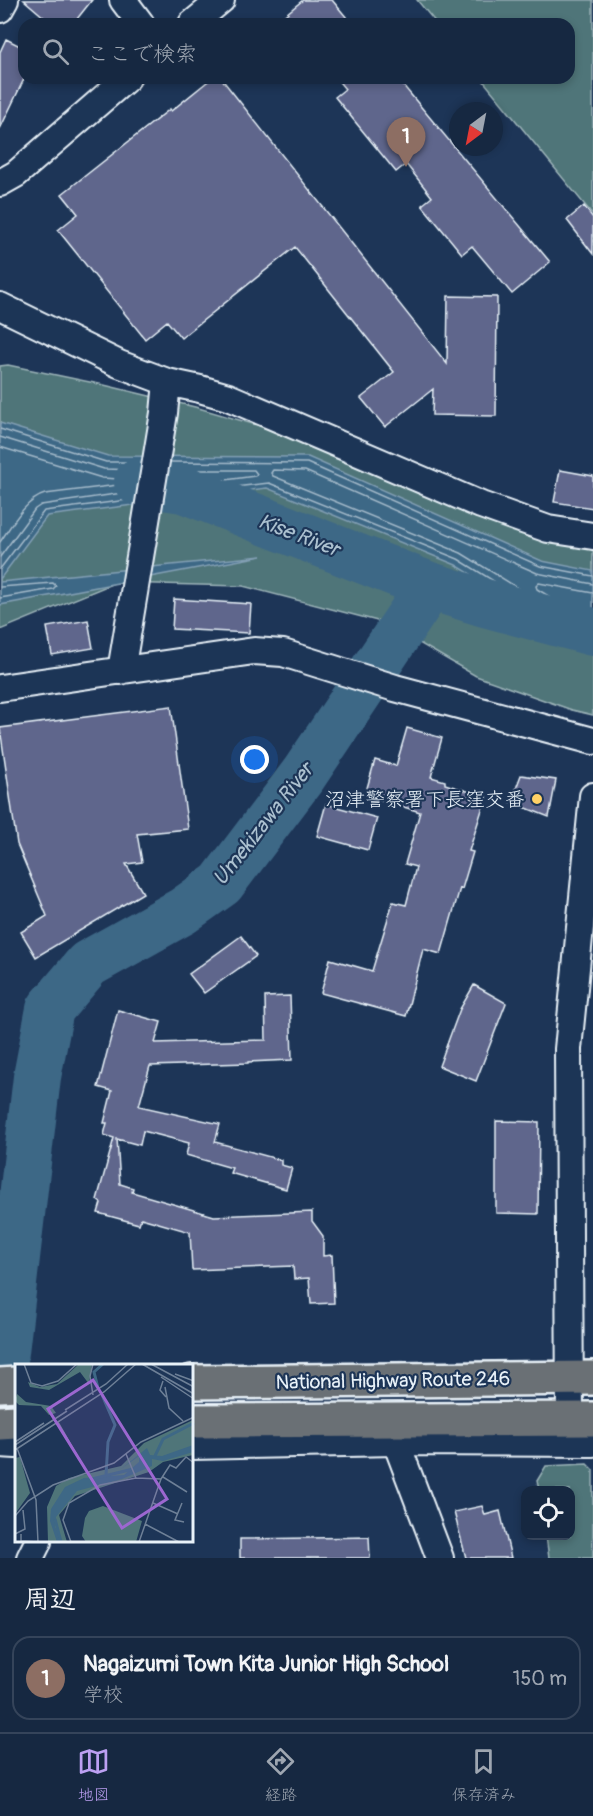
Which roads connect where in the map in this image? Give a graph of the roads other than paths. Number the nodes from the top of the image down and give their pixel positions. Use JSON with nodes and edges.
{"nodes":[{"id":1,"x":5,"y":0,"type":"edge"},
{"id":2,"x":123,"y":0,"type":"edge"},
{"id":3,"x":221,"y":0,"type":"edge"},
{"id":4,"x":0,"y":9,"type":"edge"},
{"id":5,"x":136,"y":18,"type":"edge"},
{"id":6,"x":199,"y":18,"type":"edge"},
{"id":7,"x":120,"y":84,"type":"edge"},
{"id":8,"x":0,"y":183,"type":"edge"},
{"id":9,"x":0,"y":306,"type":"edge"},
{"id":10,"x":167,"y":382,"type":"junction"},
{"id":11,"x":593,"y":536,"type":"edge"},
{"id":12,"x":121,"y":671,"type":"junction"},
{"id":13,"x":0,"y":688,"type":"edge"},
{"id":14,"x":593,"y":741,"type":"edge"},
{"id":15,"x":593,"y":796,"type":"edge"},
{"id":16,"x":581,"y":1378,"type":"edge"},
{"id":17,"x":194,"y":1382,"type":"edge"},
{"id":18,"x":15,"y":1384,"type":"edge"},
{"id":19,"x":0,"y":1385,"type":"edge"},
{"id":20,"x":582,"y":1419,"type":"edge"},
{"id":21,"x":194,"y":1421,"type":"edge"},
{"id":22,"x":15,"y":1422,"type":"edge"},
{"id":23,"x":0,"y":1423,"type":"edge"},
{"id":24,"x":396,"y":1442,"type":"junction"},
{"id":25,"x":593,"y":1443,"type":"edge"},
{"id":26,"x":0,"y":1444,"type":"edge"},
{"id":27,"x":15,"y":1445,"type":"edge"},
{"id":28,"x":194,"y":1446,"type":"edge"},
{"id":29,"x":38,"y":1543,"type":"edge"},
{"id":30,"x":30,"y":1558,"type":"edge"},
{"id":31,"x":440,"y":1558,"type":"edge"}],
"edges":[{"from":1,"to":4,"type":"street"},
{"from":2,"to":5,"type":"street"},
{"from":3,"to":6,"type":"street"},
{"from":7,"to":8,"type":"street"},
{"from":9,"to":10,"type":"street"},
{"from":10,"to":11,"type":"street"},
{"from":10,"to":12,"type":"street"},
{"from":12,"to":13,"type":"street"},
{"from":12,"to":14,"type":"street"},
{"from":15,"to":16,"type":"street"},
{"from":16,"to":17,"type":"highway","name":"National Highway Route 246"},
{"from":16,"to":20,"type":"street"},
{"from":18,"to":19,"type":"highway"},
{"from":20,"to":21,"type":"highway","name":"National Highway Route 246"},
{"from":22,"to":23,"type":"highway"},
{"from":24,"to":25,"type":"street"},
{"from":24,"to":28,"type":"street"},
{"from":24,"to":31,"type":"street"},
{"from":26,"to":27,"type":"street"},
{"from":29,"to":30,"type":"street"}]}
